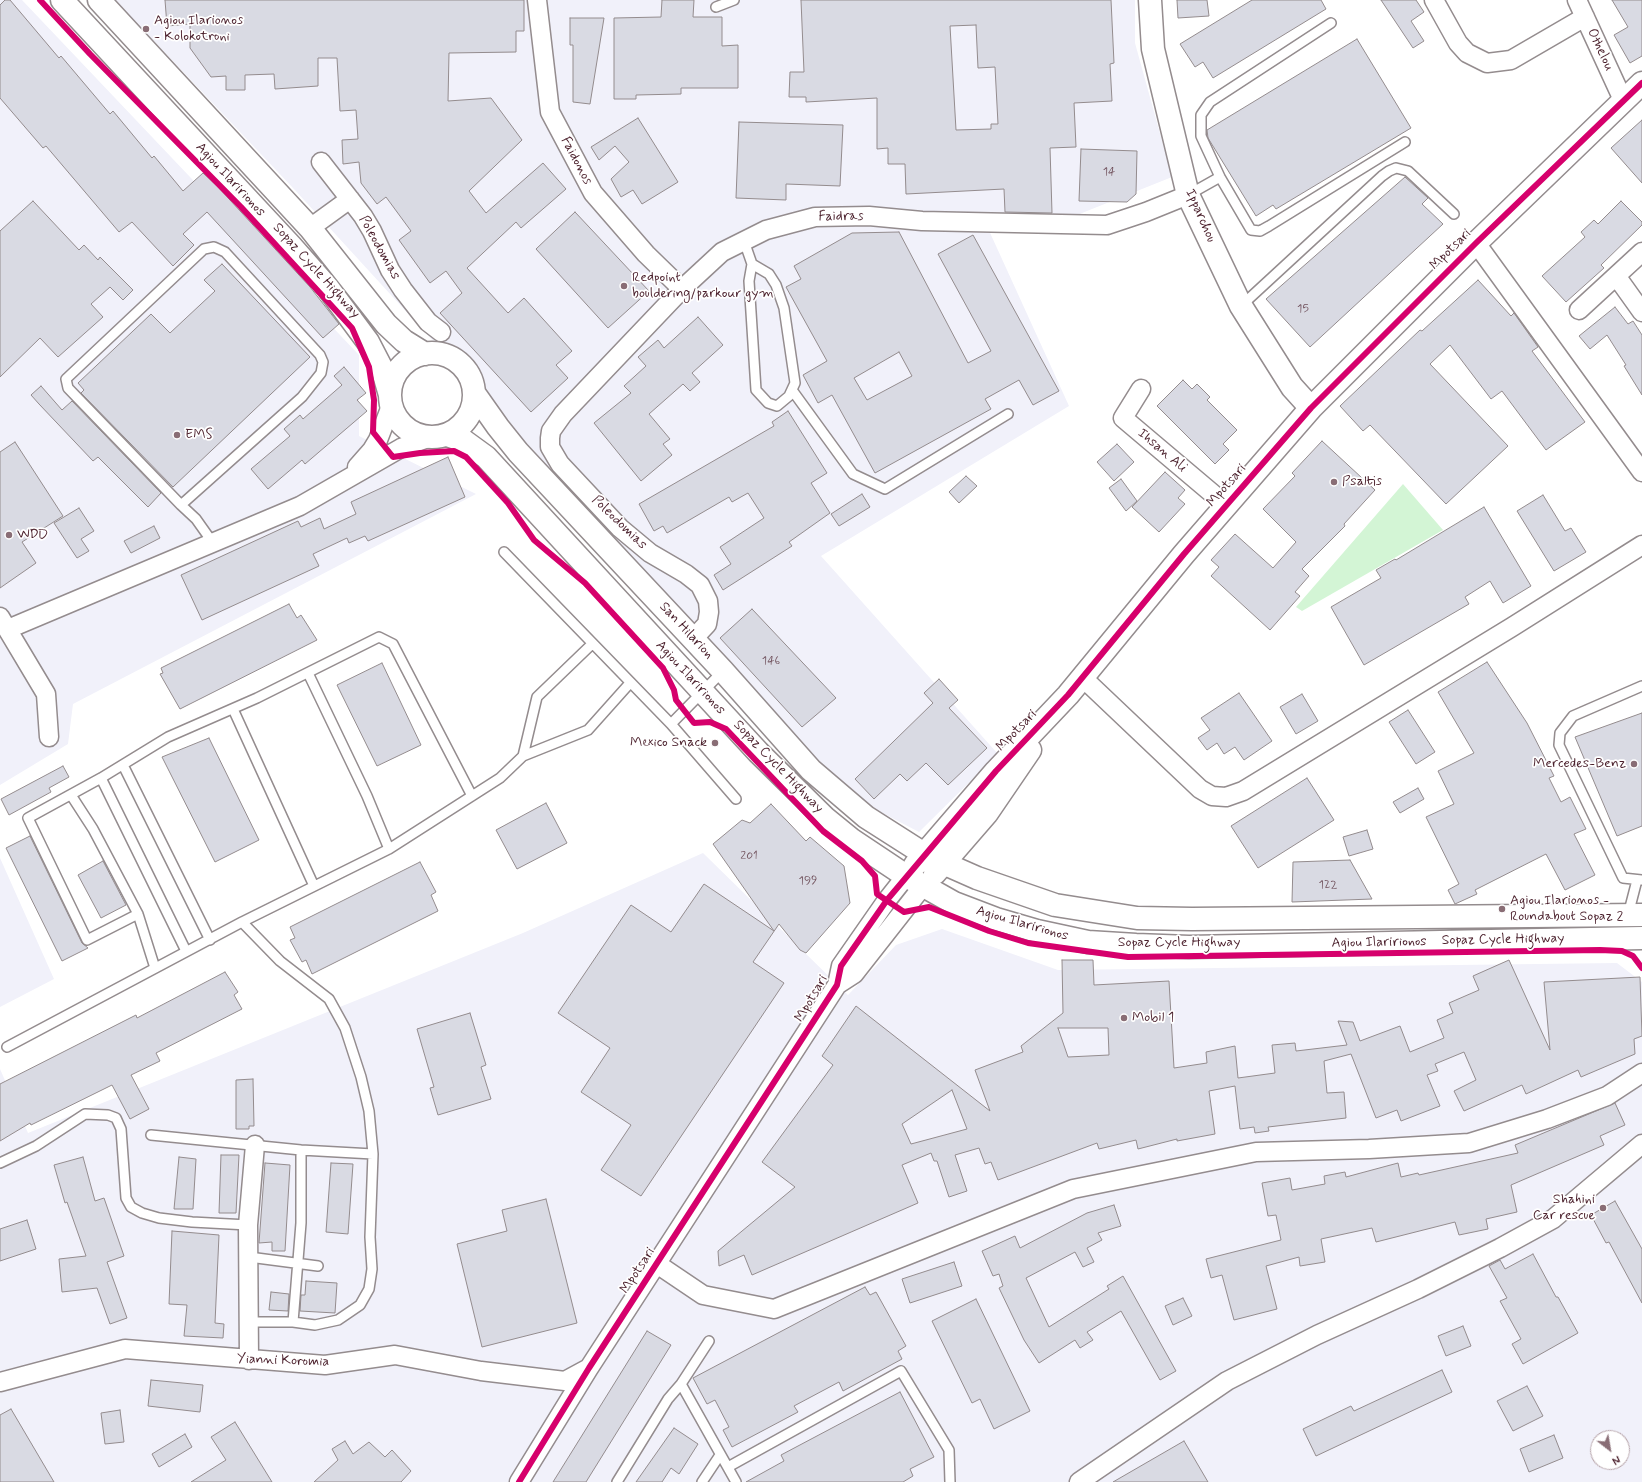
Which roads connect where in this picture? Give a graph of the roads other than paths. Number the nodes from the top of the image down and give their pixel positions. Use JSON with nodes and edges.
{"nodes":[{"id":1,"x":62,"y":0,"type":"edge"},
{"id":2,"x":99,"y":0,"type":"edge"},
{"id":3,"x":538,"y":0,"type":"edge"},
{"id":4,"x":734,"y":0,"type":"edge"},
{"id":5,"x":1150,"y":0,"type":"edge"},
{"id":6,"x":1434,"y":0,"type":"edge"},
{"id":7,"x":1577,"y":0,"type":"edge"},
{"id":8,"x":716,"y":7,"type":"dead end"},
{"id":9,"x":1585,"y":17,"type":"junction"},
{"id":10,"x":1331,"y":23,"type":"dead end"},
{"id":11,"x":1642,"y":83,"type":"edge"},
{"id":12,"x":1623,"y":100,"type":"junction"},
{"id":13,"x":1405,"y":142,"type":"dead end"},
{"id":14,"x":321,"y":162,"type":"dead end"},
{"id":15,"x":1220,"y":177,"type":"junction"},
{"id":16,"x":1188,"y":195,"type":"junction"},
{"id":17,"x":350,"y":199,"type":"junction"},
{"id":18,"x":1454,"y":214,"type":"dead end"},
{"id":19,"x":310,"y":228,"type":"junction"},
{"id":20,"x":744,"y":241,"type":"junction"},
{"id":21,"x":1476,"y":243,"type":"junction"},
{"id":22,"x":1642,"y":252,"type":"edge"},
{"id":23,"x":752,"y":264,"type":"junction"},
{"id":24,"x":1617,"y":277,"type":"junction"},
{"id":25,"x":682,"y":289,"type":"junction"},
{"id":26,"x":1241,"y":306,"type":"junction"},
{"id":27,"x":1579,"y":310,"type":"dead end"},
{"id":28,"x":1642,"y":312,"type":"edge"},
{"id":29,"x":441,"y":332,"type":"dead end"},
{"id":30,"x":425,"y":354,"type":"junction"},
{"id":31,"x":1141,"y":389,"type":"dead end"},
{"id":32,"x":792,"y":390,"type":"junction"},
{"id":33,"x":474,"y":393,"type":"junction"},
{"id":34,"x":391,"y":400,"type":"junction"},
{"id":35,"x":1311,"y":408,"type":"junction"},
{"id":36,"x":563,"y":414,"type":"joint"},
{"id":37,"x":1008,"y":414,"type":"dead end"},
{"id":38,"x":438,"y":436,"type":"junction"},
{"id":39,"x":1642,"y":472,"type":"edge"},
{"id":40,"x":325,"y":493,"type":"junction"},
{"id":41,"x":1226,"y":505,"type":"junction"},
{"id":42,"x":181,"y":506,"type":"junction"},
{"id":43,"x":213,"y":543,"type":"junction"},
{"id":44,"x":1642,"y":545,"type":"edge"},
{"id":45,"x":504,"y":552,"type":"dead end"},
{"id":46,"x":3,"y":625,"type":"edge"},
{"id":47,"x":693,"y":639,"type":"junction"},
{"id":48,"x":592,"y":644,"type":"junction"},
{"id":49,"x":723,"y":671,"type":"junction"},
{"id":50,"x":308,"y":673,"type":"junction"},
{"id":51,"x":1083,"y":678,"type":"junction"},
{"id":52,"x":630,"y":683,"type":"junction"},
{"id":53,"x":1642,"y":686,"type":"edge"},
{"id":54,"x":702,"y":692,"type":"junction"},
{"id":55,"x":232,"y":709,"type":"junction"},
{"id":56,"x":671,"y":724,"type":"junction"},
{"id":57,"x":777,"y":734,"type":"joint"},
{"id":58,"x":49,"y":737,"type":"dead end"},
{"id":59,"x":523,"y":756,"type":"junction"},
{"id":60,"x":123,"y":765,"type":"junction"},
{"id":61,"x":101,"y":778,"type":"junction"},
{"id":62,"x":71,"y":795,"type":"junction"},
{"id":63,"x":472,"y":796,"type":"junction"},
{"id":64,"x":736,"y":799,"type":"dead end"},
{"id":65,"x":389,"y":849,"type":"junction"},
{"id":66,"x":934,"y":858,"type":"junction"},
{"id":67,"x":1640,"y":880,"type":"edge"},
{"id":68,"x":914,"y":881,"type":"junction"},
{"id":69,"x":314,"y":886,"type":"junction"},
{"id":70,"x":138,"y":914,"type":"junction"},
{"id":71,"x":1635,"y":915,"type":"edge"},
{"id":72,"x":242,"y":922,"type":"junction"},
{"id":73,"x":210,"y":940,"type":"junction"},
{"id":74,"x":1639,"y":941,"type":"edge"},
{"id":75,"x":186,"y":951,"type":"junction"},
{"id":76,"x":155,"y":968,"type":"junction"},
{"id":77,"x":7,"y":1047,"type":"dead end"},
{"id":78,"x":1642,"y":1073,"type":"edge"},
{"id":79,"x":151,"y":1135,"type":"dead end"},
{"id":80,"x":1642,"y":1144,"type":"edge"},
{"id":81,"x":255,"y":1145,"type":"junction"},
{"id":82,"x":301,"y":1150,"type":"junction"},
{"id":83,"x":373,"y":1154,"type":"junction"},
{"id":84,"x":0,"y":1163,"type":"edge"},
{"id":85,"x":248,"y":1225,"type":"junction"},
{"id":86,"x":249,"y":1257,"type":"junction"},
{"id":87,"x":299,"y":1264,"type":"junction"},
{"id":88,"x":657,"y":1264,"type":"junction"},
{"id":89,"x":318,"y":1266,"type":"dead end"},
{"id":90,"x":247,"y":1322,"type":"junction"},
{"id":91,"x":293,"y":1322,"type":"junction"},
{"id":92,"x":709,"y":1341,"type":"dead end"},
{"id":93,"x":249,"y":1360,"type":"junction"},
{"id":94,"x":589,"y":1368,"type":"junction"},
{"id":95,"x":0,"y":1382,"type":"edge"},
{"id":96,"x":681,"y":1384,"type":"junction"},
{"id":97,"x":720,"y":1455,"type":"junction"},
{"id":98,"x":728,"y":1468,"type":"junction"},
{"id":99,"x":519,"y":1482,"type":"edge"},
{"id":100,"x":617,"y":1482,"type":"edge"},
{"id":101,"x":702,"y":1482,"type":"edge"},
{"id":102,"x":736,"y":1482,"type":"edge"},
{"id":103,"x":950,"y":1482,"type":"edge"},
{"id":104,"x":1079,"y":1482,"type":"edge"}],
"edges":[{"from":1,"to":34,"type":"main road","name":"Agiou Ilaririonos"},
{"from":2,"to":19,"type":"main road","name":"Agiou Ilaririonos"},
{"from":3,"to":25,"type":"street","name":"Faidonos"},
{"from":4,"to":8,"type":"lane"},
{"from":5,"to":16,"type":"main road","name":"Ipparchou"},
{"from":6,"to":9,"type":"street"},
{"from":7,"to":9,"type":"street","name":"Othelou"},
{"from":9,"to":12,"type":"street","name":"Othelou"},
{"from":10,"to":15,"type":"lane"},
{"from":11,"to":12,"type":"main road","name":"Mpotsari"},
{"from":12,"to":21,"type":"main road","name":"Mpotsari"},
{"from":13,"to":15,"type":"lane"},
{"from":14,"to":17,"type":"street","name":"Poleodomias"},
{"from":15,"to":16,"type":"lane"},
{"from":16,"to":20,"type":"street","name":"Faidras"},
{"from":16,"to":26,"type":"main road","name":"Ipparchou"},
{"from":17,"to":19,"type":"street","name":"Poleodomias"},
{"from":17,"to":29,"type":"street","name":"Poleodomias"},
{"from":18,"to":26,"type":"lane"},
{"from":19,"to":30,"type":"main road","name":"Agiou Ilaririonos"},
{"from":20,"to":23,"type":"lane"},
{"from":20,"to":25,"type":"street","name":"Faidras"},
{"from":21,"to":35,"type":"main road","name":"Mpotsari"},
{"from":21,"to":39,"type":"street"},
{"from":22,"to":24,"type":"street"},
{"from":23,"to":32,"type":"lane"},
{"from":23,"to":32,"type":"lane"},
{"from":24,"to":27,"type":"street"},
{"from":24,"to":28,"type":"street"},
{"from":25,"to":36,"type":"street","name":"Faidras"},
{"from":26,"to":35,"type":"main road","name":"Ipparchou"},
{"from":30,"to":33,"type":"main road"},
{"from":30,"to":34,"type":"main road"},
{"from":31,"to":41,"type":"street","name":"Ihsan Ali"},
{"from":32,"to":37,"type":"lane"},
{"from":33,"to":38,"type":"main road"},
{"from":33,"to":47,"type":"main road","name":"San Hilarion"},
{"from":34,"to":38,"type":"main road"},
{"from":34,"to":40,"type":"street"},
{"from":35,"to":41,"type":"main road","name":"Mpotsari"},
{"from":36,"to":47,"type":"street","name":"Poleodomias"},
{"from":38,"to":40,"type":"street"},
{"from":38,"to":54,"type":"main road","name":"Agiou Ilaririonos"},
{"from":40,"to":43,"type":"street"},
{"from":41,"to":51,"type":"main road","name":"Mpotsari"},
{"from":42,"to":42,"type":"lane"},
{"from":42,"to":43,"type":"lane"},
{"from":43,"to":46,"type":"street"},
{"from":44,"to":51,"type":"street"},
{"from":45,"to":48,"type":"lane"},
{"from":46,"to":58,"type":"street"},
{"from":47,"to":49,"type":"main road","name":"San Hilarion"},
{"from":48,"to":52,"type":"lane"},
{"from":48,"to":59,"type":"lane"},
{"from":49,"to":54,"type":"lane"},
{"from":49,"to":57,"type":"main road","name":"San Hilarion"},
{"from":50,"to":55,"type":"lane"},
{"from":50,"to":63,"type":"lane"},
{"from":50,"to":65,"type":"lane"},
{"from":51,"to":66,"type":"main road","name":"Mpotsari"},
{"from":52,"to":56,"type":"lane"},
{"from":52,"to":59,"type":"lane"},
{"from":53,"to":67,"type":"lane"},
{"from":54,"to":56,"type":"lane"},
{"from":54,"to":68,"type":"main road","name":"Agiou Ilaririonos"},
{"from":55,"to":60,"type":"lane"},
{"from":55,"to":69,"type":"lane"},
{"from":56,"to":64,"type":"lane"},
{"from":57,"to":66,"type":"main road","name":"Agiou Ilaririonos"},
{"from":59,"to":63,"type":"lane"},
{"from":60,"to":61,"type":"lane"},
{"from":60,"to":73,"type":"lane"},
{"from":61,"to":62,"type":"lane"},
{"from":61,"to":75,"type":"lane"},
{"from":62,"to":70,"type":"lane"},
{"from":62,"to":70,"type":"lane"},
{"from":63,"to":65,"type":"lane"},
{"from":65,"to":69,"type":"lane"},
{"from":66,"to":68,"type":"main road","name":"Mpotsari"},
{"from":66,"to":71,"type":"main road","name":"Agiou Ilaririonos"},
{"from":67,"to":71,"type":"lane"},
{"from":68,"to":74,"type":"main road","name":"Agiou Ilaririonos"},
{"from":68,"to":88,"type":"street","name":"Mpotsari"},
{"from":69,"to":72,"type":"lane"},
{"from":70,"to":76,"type":"lane"},
{"from":72,"to":73,"type":"lane"},
{"from":72,"to":83,"type":"lane"},
{"from":73,"to":75,"type":"lane"},
{"from":75,"to":76,"type":"lane"},
{"from":76,"to":77,"type":"lane"},
{"from":78,"to":88,"type":"street"},
{"from":79,"to":81,"type":"lane"},
{"from":80,"to":104,"type":"street"},
{"from":81,"to":82,"type":"lane"},
{"from":81,"to":85,"type":"street"},
{"from":82,"to":83,"type":"lane"},
{"from":82,"to":87,"type":"lane"},
{"from":83,"to":91,"type":"lane"},
{"from":84,"to":85,"type":"lane"},
{"from":85,"to":86,"type":"street"},
{"from":86,"to":87,"type":"lane"},
{"from":86,"to":90,"type":"street"},
{"from":87,"to":89,"type":"lane"},
{"from":87,"to":91,"type":"lane"},
{"from":88,"to":94,"type":"street","name":"Mpotsari"},
{"from":90,"to":91,"type":"lane"},
{"from":90,"to":93,"type":"street"},
{"from":92,"to":96,"type":"lane"},
{"from":93,"to":94,"type":"street","name":"Yianni Koromia"},
{"from":93,"to":95,"type":"street","name":"Yianni Koromia"},
{"from":94,"to":99,"type":"street","name":"Mpotsari"},
{"from":96,"to":97,"type":"lane"},
{"from":96,"to":100,"type":"lane"},
{"from":97,"to":98,"type":"lane"},
{"from":97,"to":101,"type":"lane"},
{"from":98,"to":102,"type":"lane"},
{"from":98,"to":103,"type":"lane"}]}
